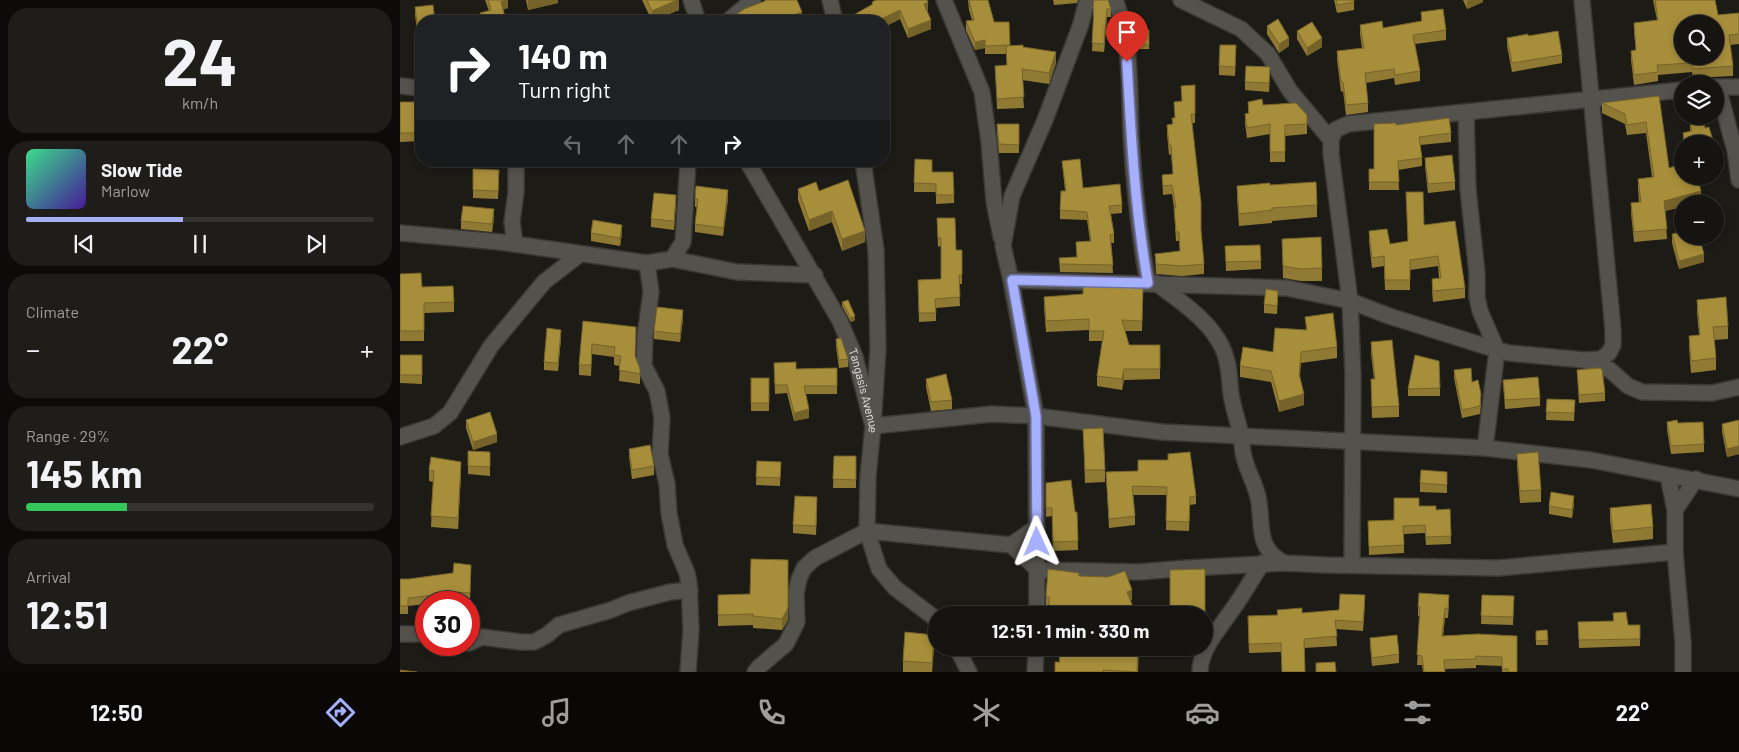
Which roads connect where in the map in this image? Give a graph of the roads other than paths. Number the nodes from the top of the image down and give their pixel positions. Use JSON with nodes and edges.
{"nodes":[{"id":1,"x":691,"y":0,"type":"edge"},
{"id":2,"x":753,"y":0,"type":"edge"},
{"id":3,"x":830,"y":0,"type":"edge"},
{"id":4,"x":944,"y":0,"type":"edge"},
{"id":5,"x":1087,"y":0,"type":"edge"},
{"id":6,"x":1115,"y":0,"type":"edge"},
{"id":7,"x":1181,"y":0,"type":"edge"},
{"id":8,"x":1582,"y":0,"type":"edge"},
{"id":9,"x":696,"y":15,"type":"edge"},
{"id":10,"x":735,"y":15,"type":"edge"},
{"id":11,"x":834,"y":15,"type":"edge"},
{"id":12,"x":400,"y":86,"type":"edge"},
{"id":13,"x":1739,"y":86,"type":"edge"},
{"id":14,"x":415,"y":87,"type":"edge"},
{"id":15,"x":1724,"y":87,"type":"edge"},
{"id":16,"x":1674,"y":91,"type":"edge"},
{"id":17,"x":1591,"y":99,"type":"junction"},
{"id":18,"x":1724,"y":112,"type":"edge"},
{"id":19,"x":1466,"y":113,"type":"junction"},
{"id":20,"x":1331,"y":140,"type":"junction"},
{"id":21,"x":516,"y":167,"type":"edge"},
{"id":22,"x":688,"y":167,"type":"edge"},
{"id":23,"x":751,"y":167,"type":"edge"},
{"id":24,"x":864,"y":167,"type":"edge"},
{"id":25,"x":1739,"y":180,"type":"edge"},
{"id":26,"x":400,"y":233,"type":"edge"},
{"id":27,"x":515,"y":244,"type":"junction"},
{"id":28,"x":1002,"y":246,"type":"junction"},
{"id":29,"x":580,"y":254,"type":"junction"},
{"id":30,"x":672,"y":259,"type":"junction"},
{"id":31,"x":647,"y":263,"type":"junction"},
{"id":32,"x":814,"y":275,"type":"junction"},
{"id":33,"x":1012,"y":280,"type":"junction"},
{"id":34,"x":1152,"y":283,"type":"junction"},
{"id":35,"x":1350,"y":301,"type":"junction"},
{"id":36,"x":1497,"y":350,"type":"junction"},
{"id":37,"x":1584,"y":360,"type":"junction"},
{"id":38,"x":1739,"y":387,"type":"edge"},
{"id":39,"x":1036,"y":416,"type":"junction"},
{"id":40,"x":874,"y":426,"type":"junction"},
{"id":41,"x":1241,"y":436,"type":"junction"},
{"id":42,"x":400,"y":437,"type":"edge"},
{"id":43,"x":1353,"y":442,"type":"junction"},
{"id":44,"x":1485,"y":448,"type":"junction"},
{"id":45,"x":1668,"y":476,"type":"junction"},
{"id":46,"x":1696,"y":479,"type":"junction"},
{"id":47,"x":1739,"y":489,"type":"edge"},
{"id":48,"x":1675,"y":510,"type":"junction"},
{"id":49,"x":1037,"y":527,"type":"junction"},
{"id":50,"x":867,"y":531,"type":"junction"},
{"id":51,"x":1011,"y":545,"type":"junction"},
{"id":52,"x":1675,"y":552,"type":"junction"},
{"id":53,"x":1262,"y":563,"type":"junction"},
{"id":54,"x":1284,"y":563,"type":"junction"},
{"id":55,"x":1352,"y":564,"type":"junction"},
{"id":56,"x":1038,"y":570,"type":"junction"},
{"id":57,"x":690,"y":590,"type":"junction"},
{"id":58,"x":1037,"y":606,"type":"edge"},
{"id":59,"x":928,"y":613,"type":"edge"},
{"id":60,"x":400,"y":634,"type":"edge"},
{"id":61,"x":415,"y":634,"type":"edge"},
{"id":62,"x":480,"y":638,"type":"edge"},
{"id":63,"x":961,"y":656,"type":"edge"},
{"id":64,"x":1036,"y":656,"type":"edge"},
{"id":65,"x":688,"y":672,"type":"edge"},
{"id":66,"x":756,"y":672,"type":"edge"},
{"id":67,"x":969,"y":672,"type":"edge"},
{"id":68,"x":1035,"y":672,"type":"edge"},
{"id":69,"x":1200,"y":672,"type":"edge"},
{"id":70,"x":1683,"y":672,"type":"edge"}],
"edges":[{"from":1,"to":9,"type":"street"},
{"from":2,"to":10,"type":"street"},
{"from":3,"to":11,"type":"street"},
{"from":4,"to":28,"type":"street"},
{"from":5,"to":28,"type":"street"},
{"from":6,"to":34,"type":"street"},
{"from":7,"to":20,"type":"street"},
{"from":8,"to":17,"type":"street"},
{"from":12,"to":14,"type":"street"},
{"from":13,"to":15,"type":"street"},
{"from":16,"to":17,"type":"street"},
{"from":17,"to":19,"type":"street"},
{"from":17,"to":37,"type":"street"},
{"from":18,"to":25,"type":"street"},
{"from":19,"to":20,"type":"street"},
{"from":19,"to":36,"type":"street"},
{"from":20,"to":35,"type":"street"},
{"from":21,"to":27,"type":"street"},
{"from":22,"to":30,"type":"street"},
{"from":23,"to":32,"type":"street","name":"Tangasis Avenue"},
{"from":24,"to":40,"type":"street"},
{"from":26,"to":27,"type":"street"},
{"from":27,"to":29,"type":"street"},
{"from":28,"to":33,"type":"street"},
{"from":29,"to":31,"type":"street"},
{"from":29,"to":42,"type":"street"},
{"from":30,"to":31,"type":"street"},
{"from":30,"to":32,"type":"street"},
{"from":31,"to":57,"type":"street"},
{"from":32,"to":40,"type":"street","name":"Tangasis Avenue"},
{"from":33,"to":34,"type":"street"},
{"from":33,"to":39,"type":"street"},
{"from":34,"to":35,"type":"street"},
{"from":34,"to":41,"type":"street"},
{"from":35,"to":36,"type":"street"},
{"from":35,"to":43,"type":"street"},
{"from":36,"to":37,"type":"street"},
{"from":36,"to":44,"type":"street"},
{"from":37,"to":38,"type":"street"},
{"from":39,"to":40,"type":"street"},
{"from":39,"to":41,"type":"street"},
{"from":39,"to":49,"type":"street"},
{"from":40,"to":50,"type":"street","name":"Tangasis Avenue"},
{"from":41,"to":43,"type":"street"},
{"from":41,"to":54,"type":"street"},
{"from":43,"to":44,"type":"street"},
{"from":43,"to":55,"type":"street"},
{"from":44,"to":45,"type":"street"},
{"from":45,"to":46,"type":"street"},
{"from":45,"to":48,"type":"street"},
{"from":46,"to":47,"type":"street"},
{"from":46,"to":48,"type":"street"},
{"from":48,"to":52,"type":"street"},
{"from":49,"to":51,"type":"street"},
{"from":49,"to":56,"type":"street"},
{"from":50,"to":51,"type":"street"},
{"from":50,"to":59,"type":"street","name":"Tangasis Avenue"},
{"from":50,"to":66,"type":"street"},
{"from":51,"to":56,"type":"street"},
{"from":52,"to":55,"type":"street"},
{"from":52,"to":70,"type":"street"},
{"from":53,"to":54,"type":"street"},
{"from":53,"to":56,"type":"street"},
{"from":53,"to":69,"type":"street"},
{"from":54,"to":55,"type":"street"},
{"from":56,"to":58,"type":"street"},
{"from":57,"to":62,"type":"street"},
{"from":57,"to":65,"type":"street"},
{"from":60,"to":61,"type":"street"},
{"from":63,"to":67,"type":"street"},
{"from":64,"to":68,"type":"street"}]}
